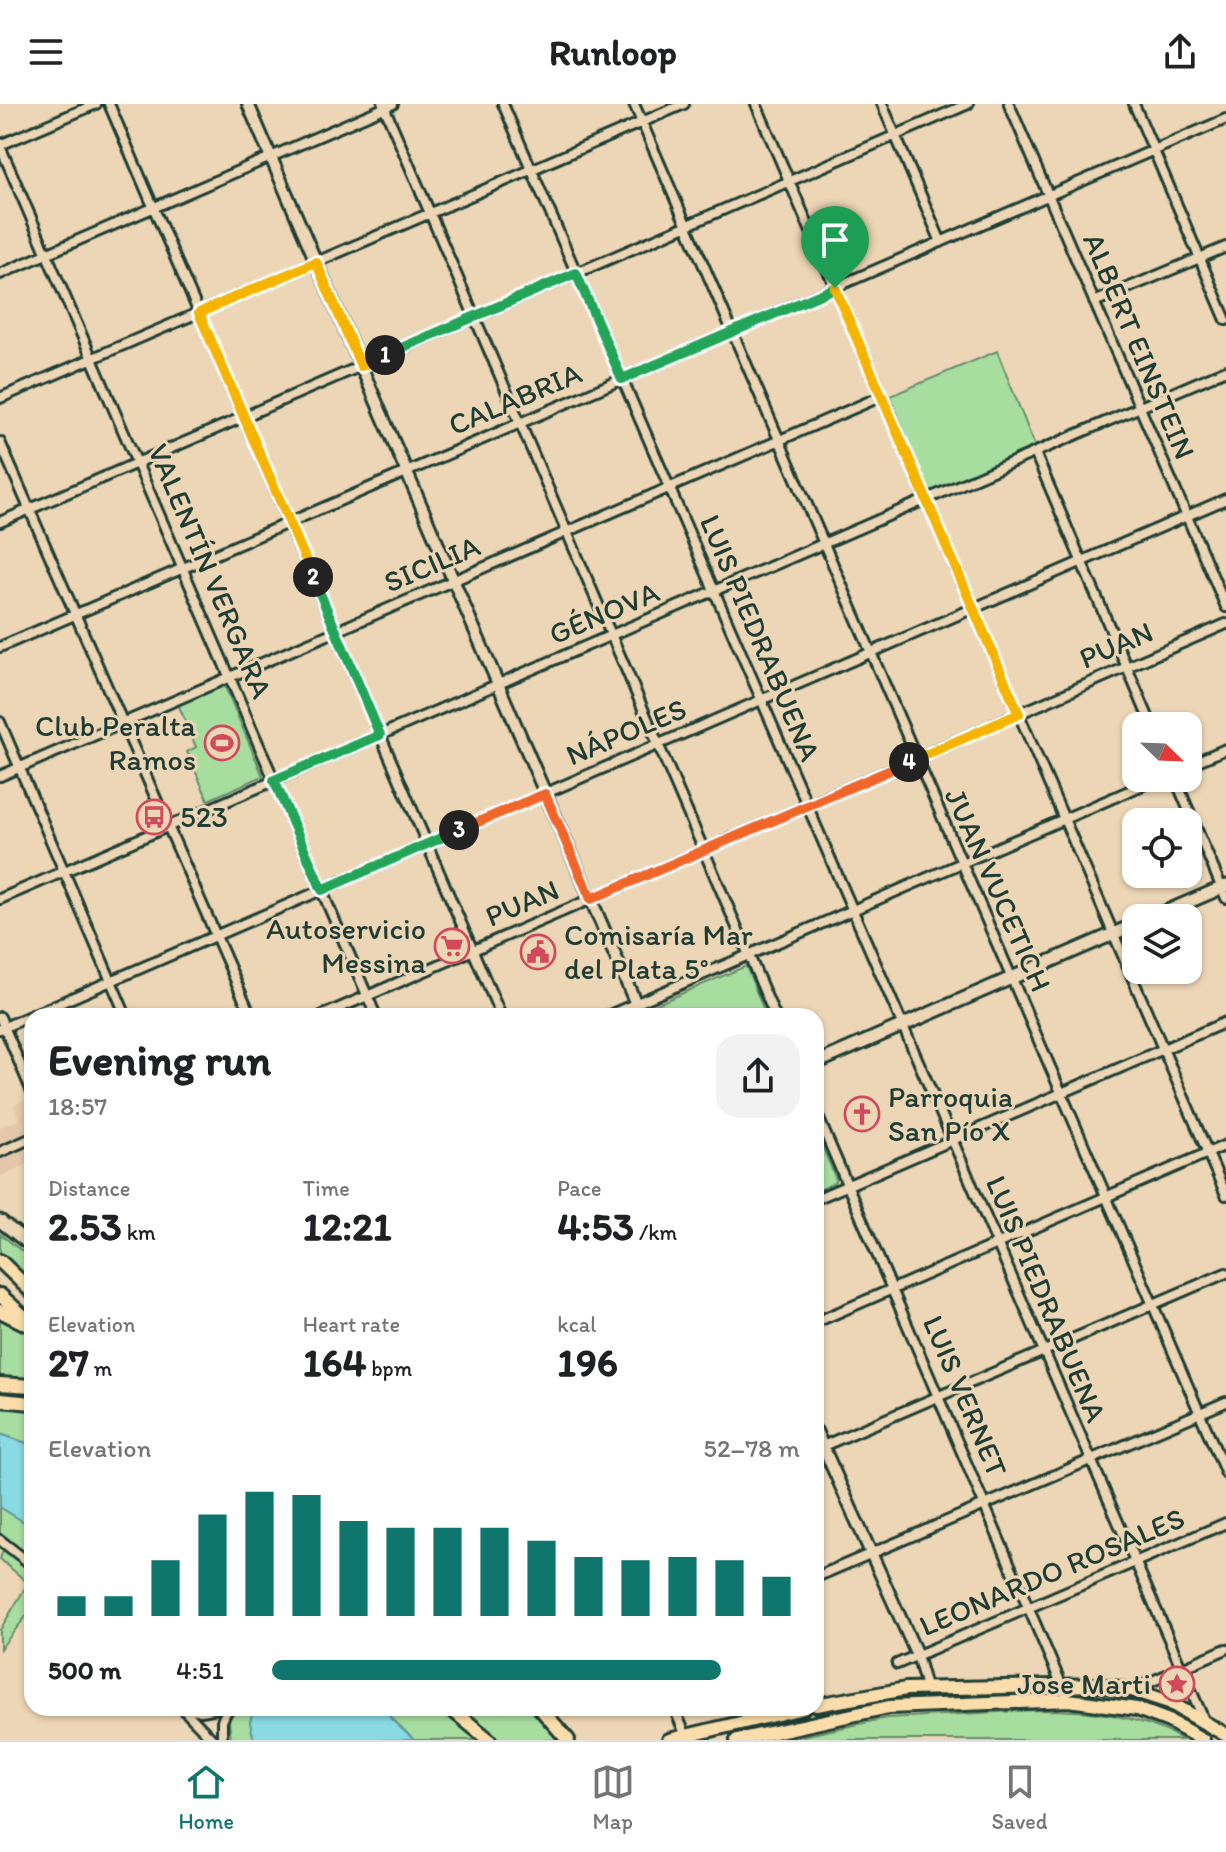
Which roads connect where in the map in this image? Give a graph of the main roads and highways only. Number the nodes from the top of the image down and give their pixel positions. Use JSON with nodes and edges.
{"nodes":[{"id":1,"x":1225,"y":891,"type":"edge"},
{"id":2,"x":1189,"y":904,"type":"edge"},
{"id":3,"x":1122,"y":930,"type":"edge"},
{"id":4,"x":824,"y":1059,"type":"edge"},
{"id":5,"x":0,"y":1221,"type":"edge"},
{"id":6,"x":24,"y":1240,"type":"edge"},
{"id":7,"x":0,"y":1261,"type":"edge"},
{"id":8,"x":24,"y":1284,"type":"edge"},
{"id":9,"x":0,"y":1295,"type":"edge"},
{"id":10,"x":0,"y":1311,"type":"edge"},
{"id":11,"x":24,"y":1318,"type":"edge"},
{"id":12,"x":24,"y":1322,"type":"edge"},
{"id":13,"x":0,"y":1384,"type":"edge"},
{"id":14,"x":24,"y":1386,"type":"edge"},
{"id":15,"x":0,"y":1400,"type":"edge"},
{"id":16,"x":24,"y":1402,"type":"edge"},
{"id":17,"x":824,"y":1703,"type":"edge"},
{"id":18,"x":460,"y":1716,"type":"edge"},
{"id":19,"x":547,"y":1716,"type":"edge"},
{"id":20,"x":767,"y":1716,"type":"edge"},
{"id":21,"x":1226,"y":1735,"type":"edge"},
{"id":22,"x":489,"y":1740,"type":"edge"},
{"id":23,"x":568,"y":1740,"type":"edge"},
{"id":24,"x":669,"y":1740,"type":"edge"},
{"id":25,"x":737,"y":1740,"type":"edge"},
{"id":26,"x":1203,"y":1740,"type":"edge"}],
"edges":[{"from":1,"to":2,"type":"main road"},
{"from":3,"to":4,"type":"main road"},
{"from":5,"to":6,"type":"main road"},
{"from":7,"to":8,"type":"main road"},
{"from":9,"to":11,"type":"main road"},
{"from":10,"to":12,"type":"main road"},
{"from":13,"to":14,"type":"main road"},
{"from":15,"to":16,"type":"main road"},
{"from":17,"to":21,"type":"main road"},
{"from":18,"to":22,"type":"main road"},
{"from":19,"to":23,"type":"main road"},
{"from":20,"to":24,"type":"main road"},
{"from":25,"to":26,"type":"main road"}]}
